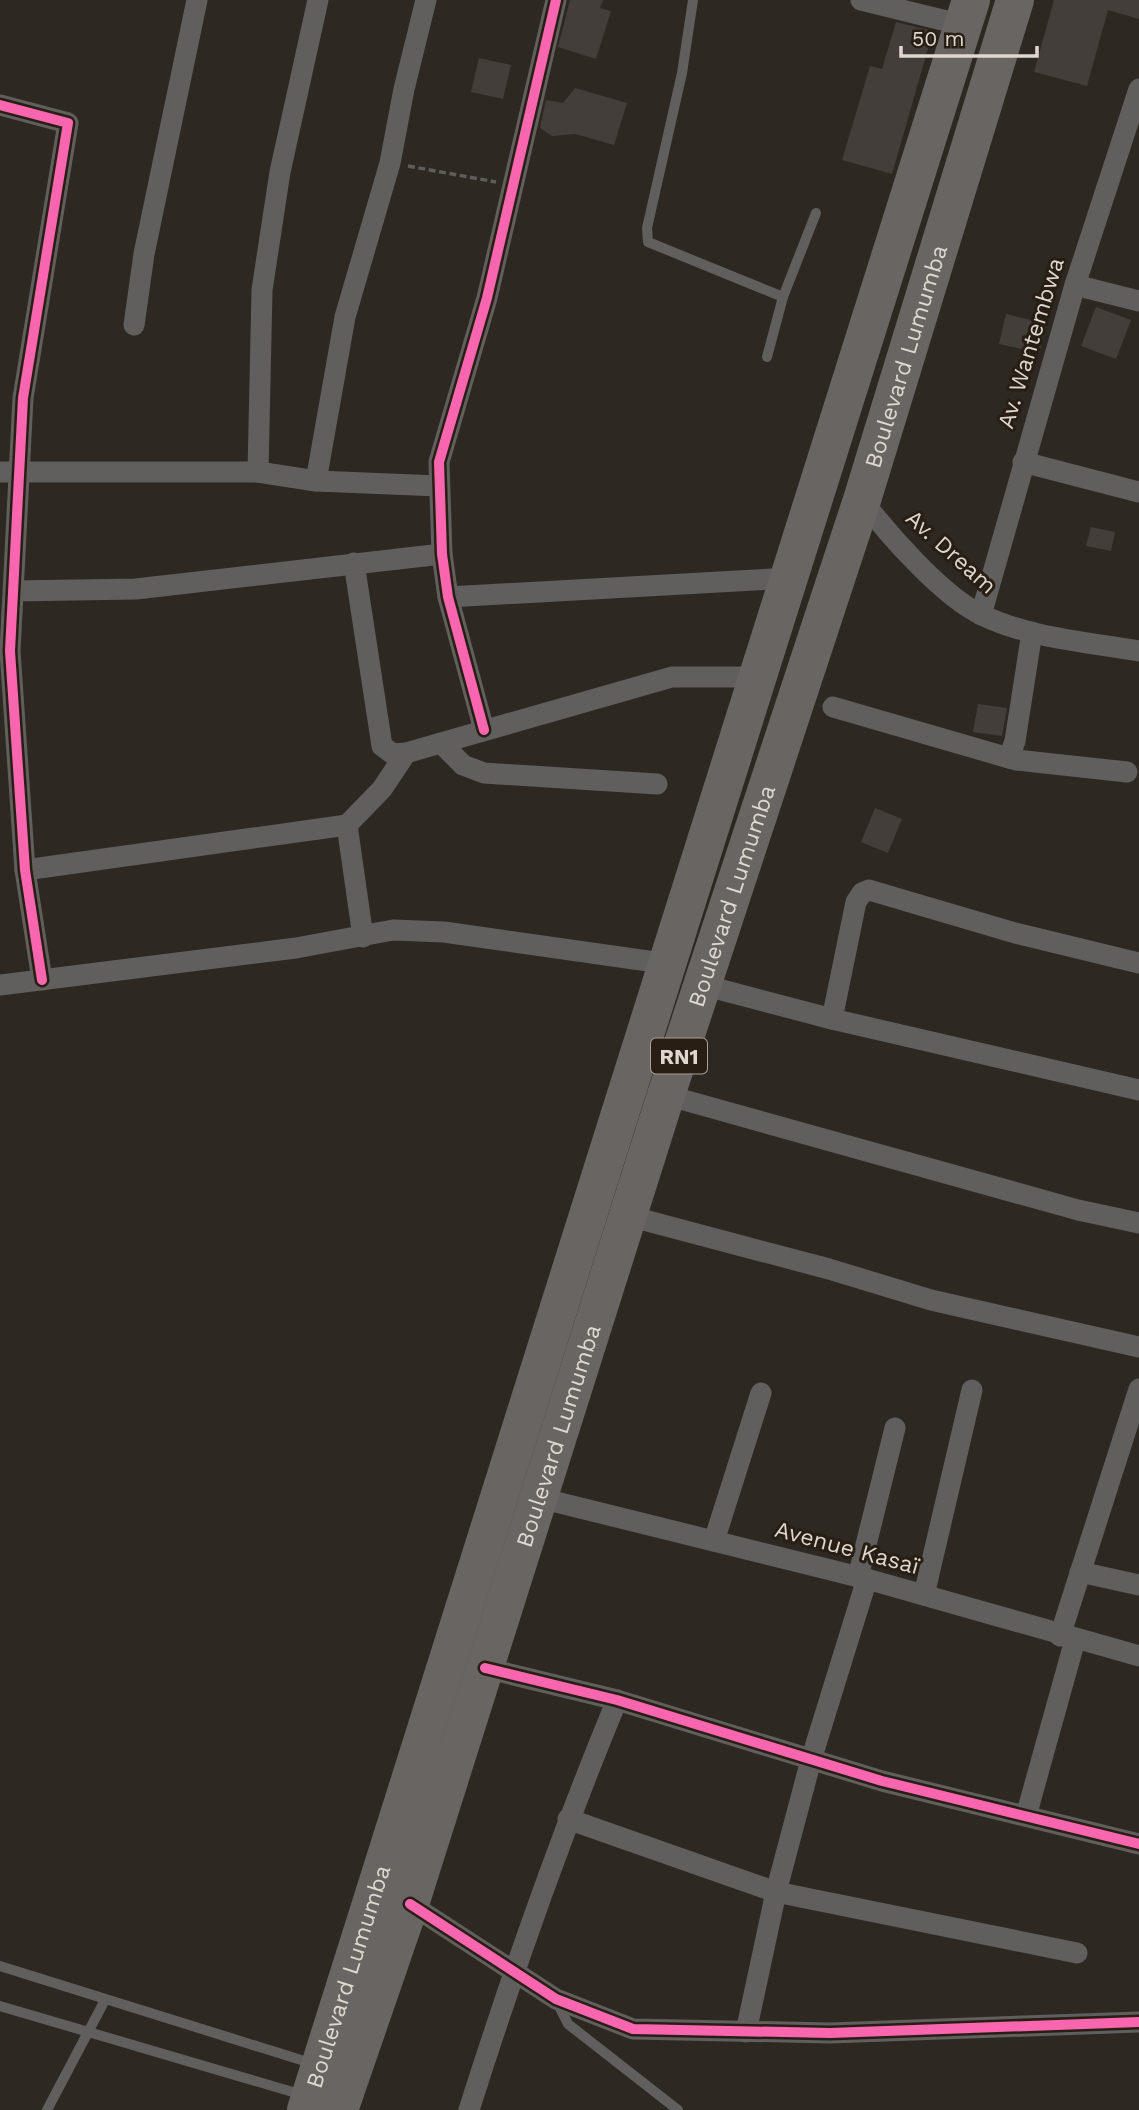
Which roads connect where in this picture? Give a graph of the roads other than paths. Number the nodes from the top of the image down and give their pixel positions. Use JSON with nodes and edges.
{"nodes":[{"id":1,"x":197,"y":0,"type":"edge"},
{"id":2,"x":318,"y":0,"type":"edge"},
{"id":3,"x":426,"y":0,"type":"edge"},
{"id":4,"x":556,"y":0,"type":"edge"},
{"id":5,"x":692,"y":0,"type":"edge"},
{"id":6,"x":861,"y":0,"type":"edge"},
{"id":7,"x":1015,"y":0,"type":"edge"},
{"id":8,"x":967,"y":13,"type":"edge"},
{"id":9,"x":1139,"y":89,"type":"edge"},
{"id":10,"x":0,"y":105,"type":"edge"},
{"id":11,"x":816,"y":213,"type":"dead end"},
{"id":12,"x":1075,"y":285,"type":"junction"},
{"id":13,"x":783,"y":297,"type":"junction"},
{"id":14,"x":1139,"y":301,"type":"edge"},
{"id":15,"x":134,"y":325,"type":"dead end"},
{"id":16,"x":767,"y":357,"type":"dead end"},
{"id":17,"x":1023,"y":462,"type":"junction"},
{"id":18,"x":9,"y":472,"type":"edge"},
{"id":19,"x":258,"y":472,"type":"junction"},
{"id":20,"x":316,"y":481,"type":"junction"},
{"id":21,"x":439,"y":486,"type":"junction"},
{"id":22,"x":1139,"y":492,"type":"edge"},
{"id":23,"x":862,"y":500,"type":"junction"},
{"id":24,"x":442,"y":554,"type":"junction"},
{"id":25,"x":354,"y":563,"type":"junction"},
{"id":26,"x":790,"y":578,"type":"junction"},
{"id":27,"x":14,"y":591,"type":"junction"},
{"id":28,"x":448,"y":597,"type":"junction"},
{"id":29,"x":981,"y":615,"type":"junction"},
{"id":30,"x":1032,"y":632,"type":"junction"},
{"id":31,"x":1139,"y":651,"type":"edge"},
{"id":32,"x":759,"y":677,"type":"junction"},
{"id":33,"x":833,"y":707,"type":"dead end"},
{"id":34,"x":484,"y":730,"type":"junction"},
{"id":35,"x":441,"y":743,"type":"junction"},
{"id":36,"x":407,"y":753,"type":"junction"},
{"id":37,"x":1009,"y":758,"type":"junction"},
{"id":38,"x":1127,"y":772,"type":"dead end"},
{"id":39,"x":657,"y":783,"type":"dead end"},
{"id":40,"x":347,"y":825,"type":"junction"},
{"id":41,"x":25,"y":870,"type":"junction"},
{"id":42,"x":363,"y":937,"type":"junction"},
{"id":43,"x":1139,"y":962,"type":"edge"},
{"id":44,"x":669,"y":964,"type":"junction"},
{"id":45,"x":42,"y":980,"type":"junction"},
{"id":46,"x":0,"y":985,"type":"edge"},
{"id":47,"x":703,"y":985,"type":"junction"},
{"id":48,"x":832,"y":1019,"type":"junction"},
{"id":49,"x":1139,"y":1090,"type":"edge"},
{"id":50,"x":666,"y":1096,"type":"junction"},
{"id":51,"x":628,"y":1216,"type":"junction"},
{"id":52,"x":1139,"y":1223,"type":"edge"},
{"id":53,"x":1139,"y":1347,"type":"edge"},
{"id":54,"x":1139,"y":1389,"type":"edge"},
{"id":55,"x":972,"y":1390,"type":"dead end"},
{"id":56,"x":761,"y":1393,"type":"dead end"},
{"id":57,"x":895,"y":1428,"type":"dead end"},
{"id":58,"x":540,"y":1498,"type":"junction"},
{"id":59,"x":714,"y":1541,"type":"junction"},
{"id":60,"x":1080,"y":1572,"type":"junction"},
{"id":61,"x":863,"y":1578,"type":"junction"},
{"id":62,"x":1139,"y":1585,"type":"edge"},
{"id":63,"x":924,"y":1595,"type":"junction"},
{"id":64,"x":1067,"y":1638,"type":"junction"},
{"id":65,"x":1139,"y":1656,"type":"edge"},
{"id":66,"x":485,"y":1668,"type":"junction"},
{"id":67,"x":617,"y":1700,"type":"junction"},
{"id":68,"x":811,"y":1760,"type":"junction"},
{"id":69,"x":1026,"y":1816,"type":"junction"},
{"id":70,"x":568,"y":1819,"type":"junction"},
{"id":71,"x":1139,"y":1844,"type":"edge"},
{"id":72,"x":776,"y":1892,"type":"junction"},
{"id":73,"x":410,"y":1904,"type":"junction"},
{"id":74,"x":1077,"y":1953,"type":"dead end"},
{"id":75,"x":0,"y":1966,"type":"edge"},
{"id":76,"x":513,"y":1972,"type":"junction"},
{"id":77,"x":556,"y":1999,"type":"junction"},
{"id":78,"x":105,"y":2000,"type":"junction"},
{"id":79,"x":0,"y":2006,"type":"edge"},
{"id":80,"x":1139,"y":2022,"type":"edge"},
{"id":81,"x":89,"y":2030,"type":"junction"},
{"id":82,"x":746,"y":2032,"type":"junction"},
{"id":83,"x":319,"y":2096,"type":"edge"},
{"id":84,"x":47,"y":2110,"type":"edge"},
{"id":85,"x":469,"y":2110,"type":"edge"},
{"id":86,"x":678,"y":2110,"type":"edge"}],
"edges":[{"from":1,"to":15,"type":"street"},
{"from":2,"to":19,"type":"street"},
{"from":3,"to":20,"type":"street"},
{"from":4,"to":21,"type":"street"},
{"from":5,"to":13,"type":"lane"},
{"from":6,"to":8,"type":"street"},
{"from":7,"to":23,"type":"highway","name":"Boulevard Lumumba","number":"RN1"},
{"from":8,"to":26,"type":"highway","name":"Boulevard Lumumba","number":"RN1"},
{"from":9,"to":12,"type":"street","name":"Av. Wantembwa"},
{"from":10,"to":18,"type":"street"},
{"from":11,"to":13,"type":"lane"},
{"from":12,"to":14,"type":"street"},
{"from":12,"to":17,"type":"street","name":"Av. Wantembwa"},
{"from":13,"to":16,"type":"lane"},
{"from":17,"to":22,"type":"street"},
{"from":17,"to":29,"type":"street","name":"Av. Wantembwa"},
{"from":18,"to":19,"type":"street"},
{"from":18,"to":27,"type":"street"},
{"from":19,"to":20,"type":"street"},
{"from":20,"to":21,"type":"street"},
{"from":21,"to":24,"type":"street"},
{"from":23,"to":29,"type":"street","name":"Av. Dream"},
{"from":23,"to":47,"type":"highway","name":"Boulevard Lumumba","number":"RN1"},
{"from":24,"to":25,"type":"street"},
{"from":24,"to":28,"type":"street"},
{"from":25,"to":27,"type":"street"},
{"from":25,"to":36,"type":"street"},
{"from":26,"to":28,"type":"street"},
{"from":26,"to":32,"type":"highway","name":"Boulevard Lumumba","number":"RN1"},
{"from":27,"to":41,"type":"street"},
{"from":28,"to":34,"type":"street"},
{"from":29,"to":30,"type":"street","name":"Av. Dream"},
{"from":30,"to":31,"type":"street","name":"Av. Dream"},
{"from":30,"to":37,"type":"street"},
{"from":32,"to":34,"type":"street"},
{"from":32,"to":44,"type":"highway","name":"Boulevard Lumumba","number":"RN1"},
{"from":33,"to":37,"type":"street"},
{"from":34,"to":35,"type":"street"},
{"from":35,"to":36,"type":"street"},
{"from":35,"to":39,"type":"street"},
{"from":36,"to":40,"type":"street"},
{"from":37,"to":38,"type":"street"},
{"from":40,"to":41,"type":"street"},
{"from":40,"to":42,"type":"street"},
{"from":41,"to":45,"type":"street"},
{"from":42,"to":44,"type":"street"},
{"from":42,"to":45,"type":"street"},
{"from":43,"to":48,"type":"street"},
{"from":44,"to":83,"type":"highway","name":"Boulevard Lumumba","number":"RN1"},
{"from":45,"to":46,"type":"street"},
{"from":47,"to":48,"type":"street"},
{"from":47,"to":50,"type":"highway","name":"Boulevard Lumumba","number":"RN1"},
{"from":48,"to":49,"type":"street"},
{"from":50,"to":51,"type":"highway","name":"Boulevard Lumumba","number":"RN1"},
{"from":50,"to":52,"type":"street"},
{"from":51,"to":53,"type":"street"},
{"from":51,"to":58,"type":"highway","name":"Boulevard Lumumba","number":"RN1"},
{"from":54,"to":60,"type":"street"},
{"from":55,"to":63,"type":"street"},
{"from":56,"to":59,"type":"street"},
{"from":57,"to":61,"type":"street"},
{"from":58,"to":59,"type":"street","name":"Avenue Kasaï"},
{"from":58,"to":66,"type":"highway","name":"Boulevard Lumumba","number":"RN1"},
{"from":59,"to":61,"type":"street","name":"Avenue Kasaï"},
{"from":60,"to":62,"type":"street"},
{"from":60,"to":64,"type":"street"},
{"from":61,"to":63,"type":"street","name":"Avenue Kasaï"},
{"from":61,"to":68,"type":"street"},
{"from":63,"to":64,"type":"street","name":"Avenue Kasaï"},
{"from":64,"to":65,"type":"street","name":"Avenue Kasaï"},
{"from":64,"to":69,"type":"street"},
{"from":66,"to":67,"type":"street"},
{"from":66,"to":73,"type":"highway","name":"Boulevard Lumumba","number":"RN1"},
{"from":67,"to":68,"type":"street"},
{"from":67,"to":70,"type":"street"},
{"from":68,"to":69,"type":"street"},
{"from":68,"to":72,"type":"street"},
{"from":69,"to":71,"type":"street"},
{"from":70,"to":72,"type":"street"},
{"from":70,"to":76,"type":"street"},
{"from":72,"to":74,"type":"street"},
{"from":72,"to":82,"type":"street"},
{"from":73,"to":76,"type":"street"},
{"from":73,"to":83,"type":"highway","name":"Boulevard Lumumba","number":"RN1"},
{"from":75,"to":78,"type":"lane"},
{"from":76,"to":77,"type":"street"},
{"from":76,"to":85,"type":"street"},
{"from":77,"to":82,"type":"street"},
{"from":77,"to":86,"type":"lane"},
{"from":78,"to":81,"type":"lane"},
{"from":78,"to":83,"type":"lane"},
{"from":79,"to":81,"type":"lane"},
{"from":80,"to":82,"type":"street"},
{"from":81,"to":83,"type":"lane"},
{"from":81,"to":84,"type":"lane"}]}
